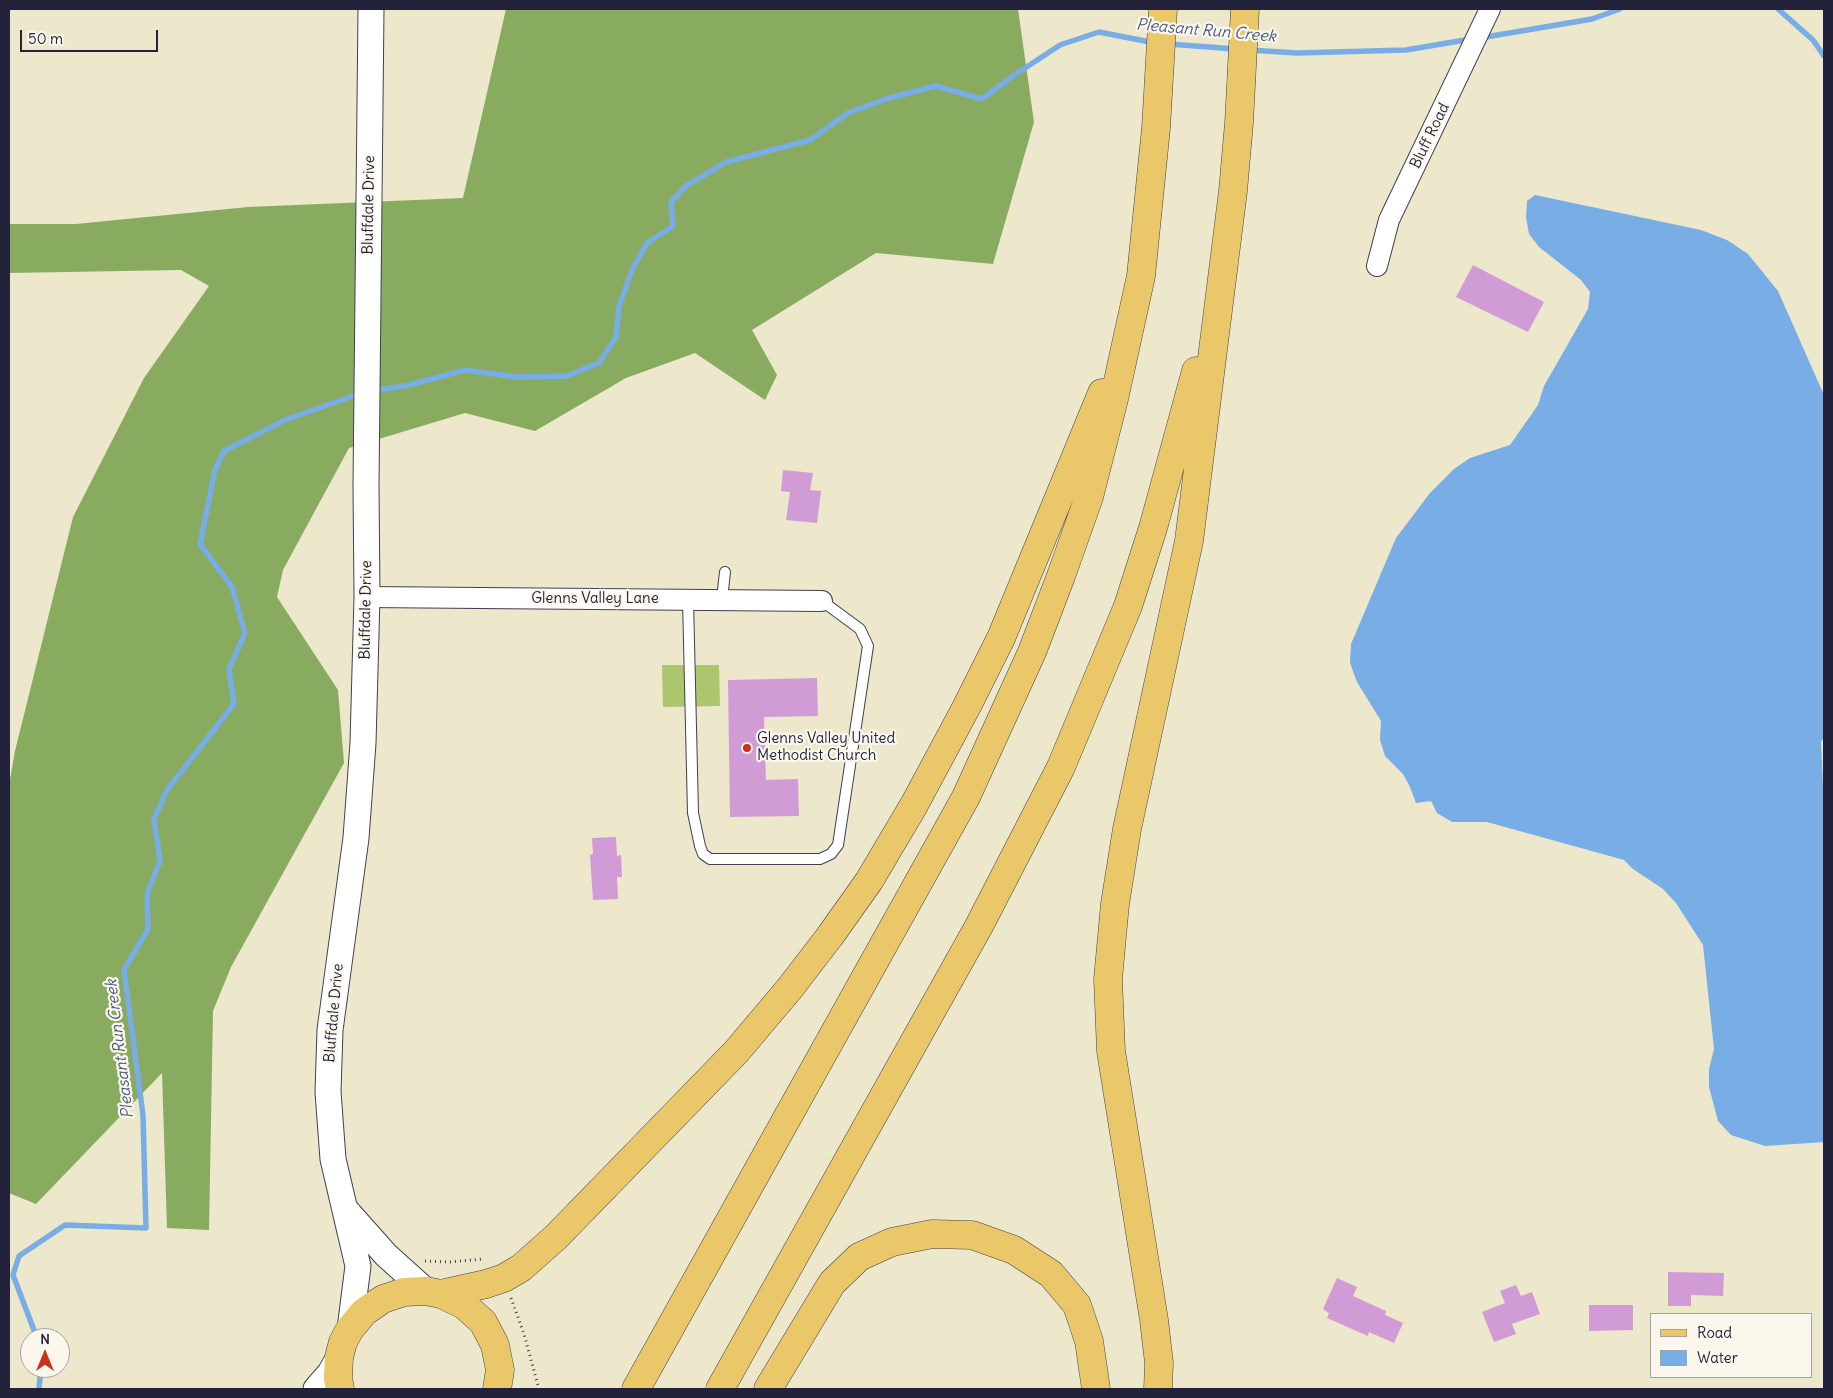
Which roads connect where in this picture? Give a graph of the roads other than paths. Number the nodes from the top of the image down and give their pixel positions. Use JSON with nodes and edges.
{"nodes":[{"id":1,"x":371,"y":9,"type":"edge"},
{"id":2,"x":1163,"y":9,"type":"edge"},
{"id":3,"x":1245,"y":9,"type":"edge"},
{"id":4,"x":1490,"y":9,"type":"edge"},
{"id":5,"x":1233,"y":190,"type":"junction"},
{"id":6,"x":1377,"y":266,"type":"dead end"},
{"id":7,"x":1130,"y":327,"type":"junction"},
{"id":8,"x":725,"y":572,"type":"dead end"},
{"id":9,"x":367,"y":598,"type":"junction"},
{"id":10,"x":688,"y":599,"type":"junction"},
{"id":11,"x":722,"y":599,"type":"junction"},
{"id":12,"x":822,"y":600,"type":"joint"},
{"id":13,"x":344,"y":1208,"type":"junction"},
{"id":14,"x":434,"y":1292,"type":"junction"},
{"id":15,"x":350,"y":1329,"type":"junction"},
{"id":16,"x":339,"y":1357,"type":"junction"},
{"id":17,"x":502,"y":1383,"type":"edge"},
{"id":18,"x":316,"y":1389,"type":"edge"},
{"id":19,"x":340,"y":1389,"type":"edge"},
{"id":20,"x":636,"y":1389,"type":"edge"},
{"id":21,"x":720,"y":1389,"type":"edge"},
{"id":22,"x":768,"y":1389,"type":"edge"},
{"id":23,"x":1096,"y":1389,"type":"edge"},
{"id":24,"x":1158,"y":1389,"type":"edge"}],
"edges":[{"from":1,"to":9,"type":"street","name":"Bluffdale Drive"},
{"from":2,"to":7,"type":"main road"},
{"from":3,"to":5,"type":"main road"},
{"from":4,"to":6,"type":"street","name":"Bluff Road"},
{"from":5,"to":21,"type":"main road"},
{"from":5,"to":24,"type":"main road"},
{"from":7,"to":14,"type":"main road"},
{"from":7,"to":20,"type":"main road"},
{"from":8,"to":11,"type":"lane"},
{"from":9,"to":10,"type":"street","name":"Glenns Valley Lane"},
{"from":9,"to":13,"type":"street","name":"Bluffdale Drive"},
{"from":10,"to":11,"type":"street","name":"Glenns Valley Lane"},
{"from":10,"to":12,"type":"lane"},
{"from":11,"to":12,"type":"street","name":"Glenns Valley Lane"},
{"from":13,"to":14,"type":"street","name":"Bluffdale Drive"},
{"from":13,"to":15,"type":"street","name":"Bluffdale Drive"},
{"from":14,"to":15,"type":"main road"},
{"from":14,"to":17,"type":"main road"},
{"from":15,"to":16,"type":"main road"},
{"from":16,"to":18,"type":"street"},
{"from":16,"to":19,"type":"main road"},
{"from":22,"to":23,"type":"main road"}]}
